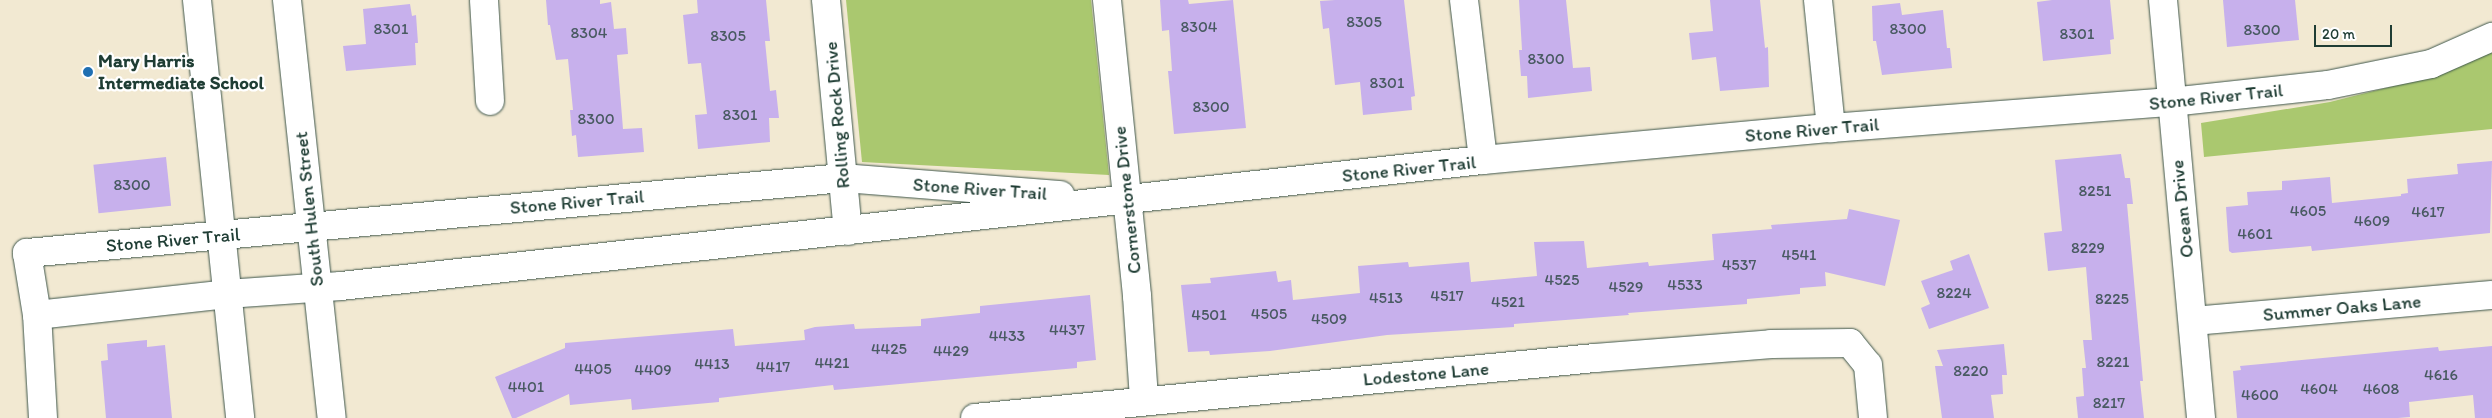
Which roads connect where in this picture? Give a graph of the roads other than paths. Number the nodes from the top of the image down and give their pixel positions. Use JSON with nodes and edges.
{"nodes":[{"id":1,"x":197,"y":0,"type":"edge"},
{"id":2,"x":287,"y":0,"type":"edge"},
{"id":3,"x":484,"y":0,"type":"edge"},
{"id":4,"x":826,"y":0,"type":"edge"},
{"id":5,"x":1107,"y":0,"type":"edge"},
{"id":6,"x":1464,"y":0,"type":"edge"},
{"id":7,"x":1818,"y":0,"type":"edge"},
{"id":8,"x":2163,"y":0,"type":"edge"},
{"id":9,"x":2492,"y":37,"type":"edge"},
{"id":10,"x":490,"y":101,"type":"dead end"},
{"id":11,"x":2171,"y":102,"type":"junction"},
{"id":12,"x":1831,"y":128,"type":"junction"},
{"id":13,"x":1483,"y":160,"type":"junction"},
{"id":14,"x":843,"y":178,"type":"junction"},
{"id":15,"x":1127,"y":200,"type":"junction"},
{"id":16,"x":311,"y":226,"type":"junction"},
{"id":17,"x":848,"y":231,"type":"junction"},
{"id":18,"x":221,"y":236,"type":"junction"},
{"id":19,"x":318,"y":288,"type":"junction"},
{"id":20,"x":227,"y":294,"type":"junction"},
{"id":21,"x":2492,"y":295,"type":"edge"},
{"id":22,"x":37,"y":315,"type":"junction"},
{"id":23,"x":2193,"y":321,"type":"junction"},
{"id":24,"x":1144,"y":400,"type":"junction"},
{"id":25,"x":43,"y":418,"type":"edge"},
{"id":26,"x":240,"y":418,"type":"edge"},
{"id":27,"x":332,"y":418,"type":"edge"},
{"id":28,"x":975,"y":418,"type":"edge"},
{"id":29,"x":1873,"y":418,"type":"edge"},
{"id":30,"x":2200,"y":418,"type":"edge"}],
"edges":[{"from":1,"to":18,"type":"street"},
{"from":2,"to":16,"type":"street","name":"South Hulen Street"},
{"from":3,"to":10,"type":"street"},
{"from":4,"to":14,"type":"street","name":"Rolling Rock Drive"},
{"from":5,"to":15,"type":"street","name":"Cornerstone Drive"},
{"from":6,"to":13,"type":"street"},
{"from":7,"to":12,"type":"street"},
{"from":8,"to":11,"type":"street","name":"Ocean Drive"},
{"from":9,"to":11,"type":"street","name":"Stone River Trail"},
{"from":11,"to":12,"type":"street","name":"Stone River Trail"},
{"from":11,"to":23,"type":"street","name":"Ocean Drive"},
{"from":12,"to":13,"type":"street","name":"Stone River Trail"},
{"from":13,"to":15,"type":"street","name":"Stone River Trail"},
{"from":14,"to":15,"type":"street","name":"Stone River Trail"},
{"from":14,"to":16,"type":"street","name":"Stone River Trail"},
{"from":14,"to":17,"type":"street","name":"Rolling Rock Drive"},
{"from":15,"to":17,"type":"street","name":"Stone River Trail"},
{"from":15,"to":24,"type":"street","name":"Cornerstone Drive"},
{"from":16,"to":18,"type":"street","name":"Stone River Trail"},
{"from":16,"to":19,"type":"street","name":"South Hulen Street"},
{"from":17,"to":19,"type":"street","name":"Stone River Trail"},
{"from":18,"to":20,"type":"street"},
{"from":18,"to":22,"type":"street","name":"Stone River Trail"},
{"from":19,"to":20,"type":"street","name":"Stone River Trail"},
{"from":19,"to":27,"type":"street","name":"South Hulen Street"},
{"from":20,"to":22,"type":"street","name":"Stone River Trail"},
{"from":20,"to":26,"type":"street"},
{"from":21,"to":23,"type":"street","name":"Summer Oaks Lane"},
{"from":22,"to":25,"type":"street"},
{"from":23,"to":30,"type":"street","name":"Ocean Drive"},
{"from":24,"to":28,"type":"street","name":"Lodestone Lane"},
{"from":24,"to":29,"type":"street","name":"Lodestone Lane"}]}
